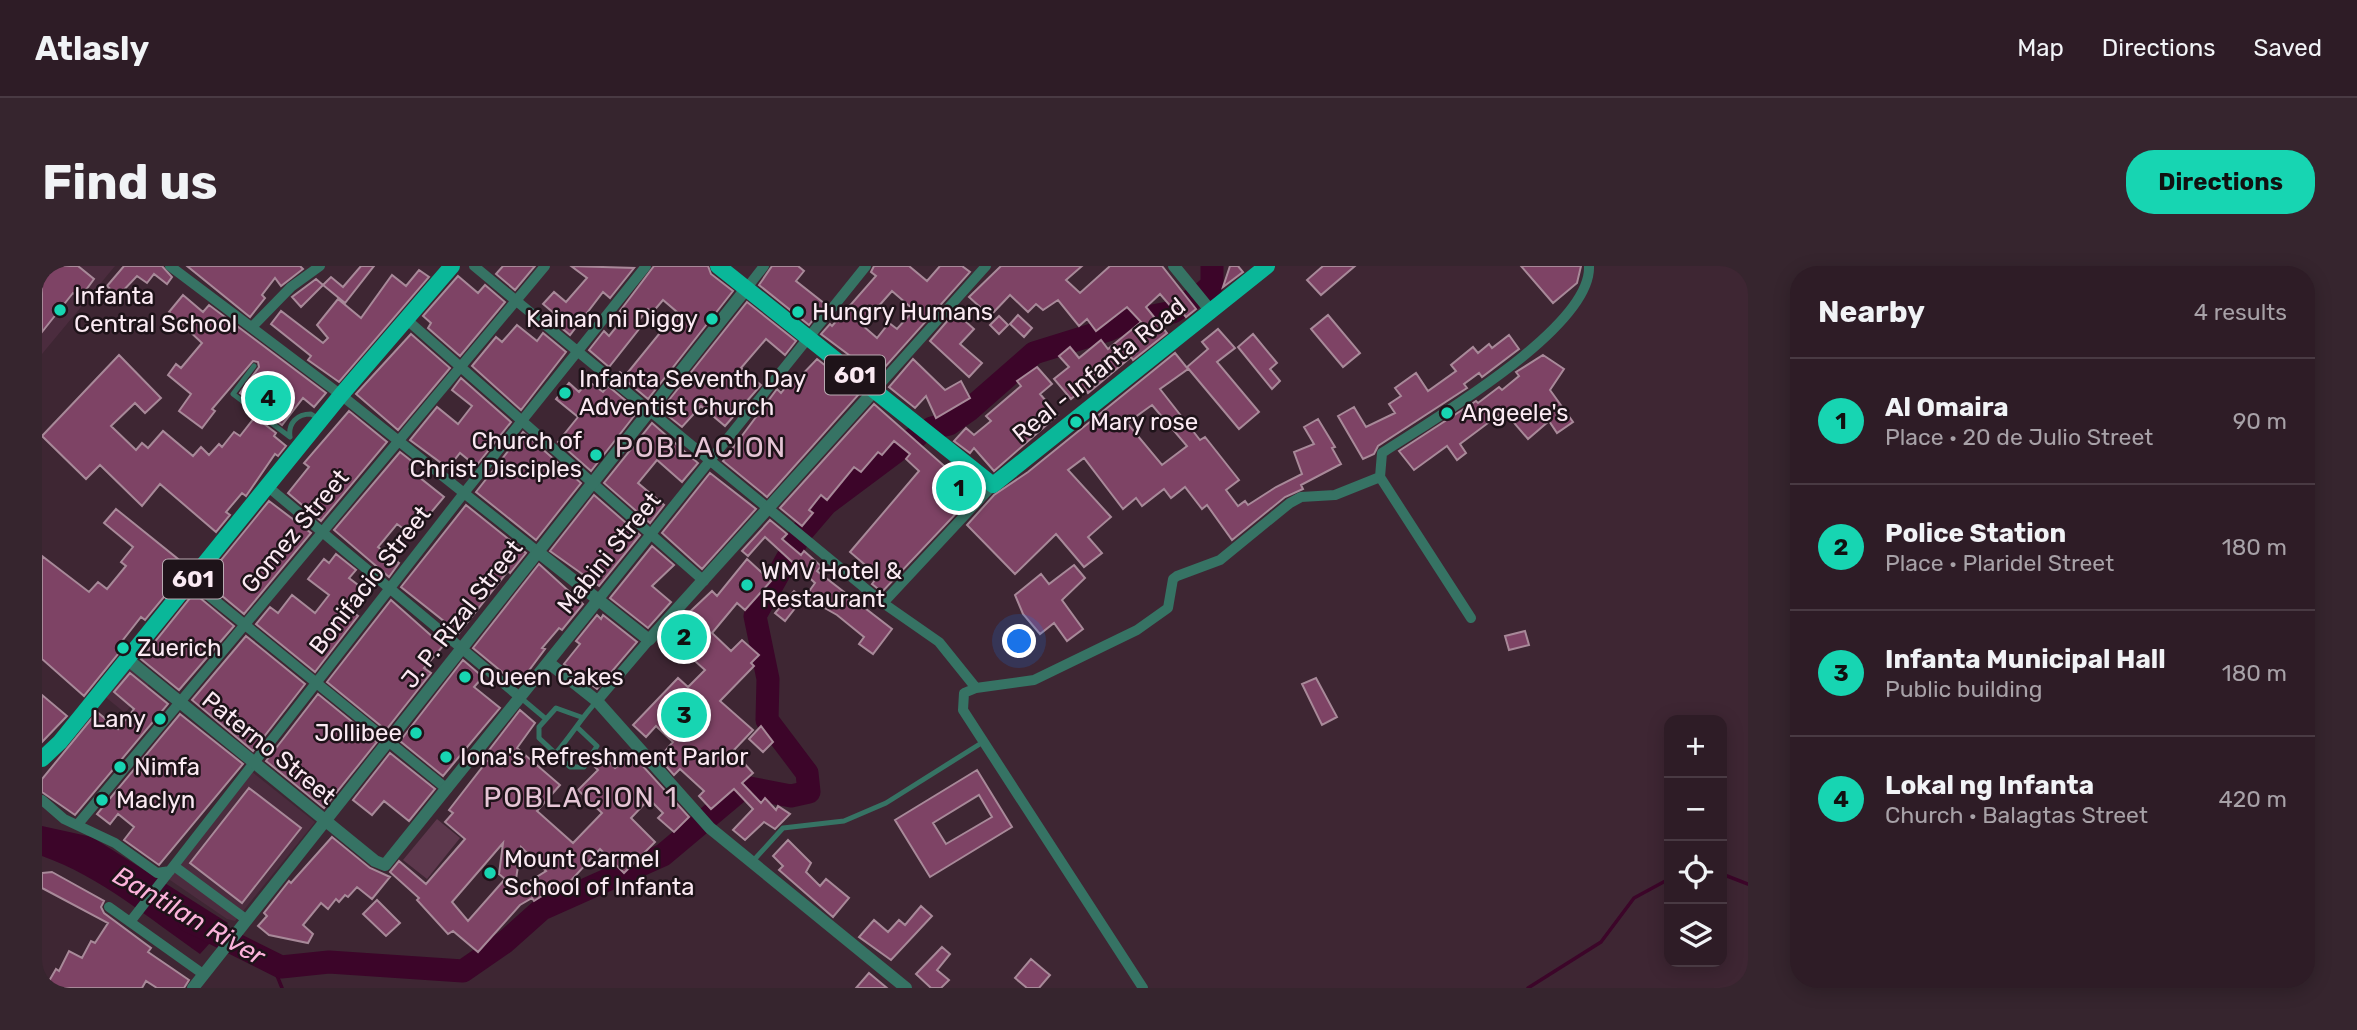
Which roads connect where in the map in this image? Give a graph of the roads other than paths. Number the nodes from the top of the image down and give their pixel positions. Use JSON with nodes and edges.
{"nodes":[{"id":1,"x":170,"y":266,"type":"edge"},
{"id":2,"x":320,"y":266,"type":"edge"},
{"id":3,"x":453,"y":266,"type":"edge"},
{"id":4,"x":474,"y":266,"type":"edge"},
{"id":5,"x":545,"y":266,"type":"edge"},
{"id":6,"x":646,"y":266,"type":"edge"},
{"id":7,"x":718,"y":266,"type":"edge"},
{"id":8,"x":764,"y":266,"type":"edge"},
{"id":9,"x":866,"y":266,"type":"edge"},
{"id":10,"x":1174,"y":266,"type":"edge"},
{"id":11,"x":1267,"y":266,"type":"edge"},
{"id":12,"x":1589,"y":266,"type":"edge"},
{"id":13,"x":983,"y":267,"type":"edge"},
{"id":14,"x":746,"y":289,"type":"junction"},
{"id":15,"x":516,"y":301,"type":"junction"},
{"id":16,"x":1210,"y":310,"type":"junction"},
{"id":17,"x":406,"y":319,"type":"junction"},
{"id":18,"x":252,"y":327,"type":"junction"},
{"id":19,"x":808,"y":338,"type":"junction"},
{"id":20,"x":577,"y":352,"type":"junction"},
{"id":21,"x":254,"y":366,"type":"dead end"},
{"id":22,"x":461,"y":367,"type":"junction"},
{"id":23,"x":874,"y":391,"type":"junction"},
{"id":24,"x":341,"y":395,"type":"junction"},
{"id":25,"x":650,"y":411,"type":"junction"},
{"id":26,"x":522,"y":421,"type":"junction"},
{"id":27,"x":399,"y":441,"type":"junction"},
{"id":28,"x":294,"y":442,"type":"junction"},
{"id":29,"x":710,"y":461,"type":"junction"},
{"id":30,"x":1380,"y":477,"type":"junction"},
{"id":31,"x":592,"y":483,"type":"junction"},
{"id":32,"x":993,"y":485,"type":"junction"},
{"id":33,"x":267,"y":486,"type":"junction"},
{"id":34,"x":464,"y":493,"type":"junction"},
{"id":35,"x":769,"y":509,"type":"junction"},
{"id":36,"x":322,"y":533,"type":"junction"},
{"id":37,"x":651,"y":534,"type":"junction"},
{"id":38,"x":538,"y":552,"type":"junction"},
{"id":39,"x":191,"y":581,"type":"junction"},
{"id":40,"x":704,"y":581,"type":"junction"},
{"id":41,"x":390,"y":589,"type":"junction"},
{"id":42,"x":598,"y":600,"type":"junction"},
{"id":43,"x":883,"y":603,"type":"junction"},
{"id":44,"x":1471,"y":618,"type":"dead end"},
{"id":45,"x":244,"y":624,"type":"junction"},
{"id":46,"x":649,"y":639,"type":"junction"},
{"id":47,"x":461,"y":648,"type":"junction"},
{"id":48,"x":127,"y":659,"type":"junction"},
{"id":49,"x":549,"y":663,"type":"junction"},
{"id":50,"x":317,"y":682,"type":"junction"},
{"id":51,"x":976,"y":688,"type":"junction"},
{"id":52,"x":521,"y":698,"type":"junction"},
{"id":53,"x":597,"y":701,"type":"junction"},
{"id":54,"x":179,"y":702,"type":"junction"},
{"id":55,"x":581,"y":718,"type":"junction"},
{"id":56,"x":546,"y":719,"type":"junction"},
{"id":57,"x":578,"y":728,"type":"junction"},
{"id":58,"x":388,"y":741,"type":"junction"},
{"id":59,"x":983,"y":742,"type":"junction"},
{"id":60,"x":555,"y":754,"type":"junction"},
{"id":61,"x":42,"y":759,"type":"edge"},
{"id":62,"x":254,"y":763,"type":"junction"},
{"id":63,"x":447,"y":789,"type":"junction"},
{"id":64,"x":42,"y":800,"type":"edge"},
{"id":65,"x":324,"y":820,"type":"junction"},
{"id":66,"x":78,"y":824,"type":"junction"},
{"id":67,"x":751,"y":863,"type":"junction"},
{"id":68,"x":385,"y":865,"type":"joint"},
{"id":69,"x":169,"y":872,"type":"junction"},
{"id":70,"x":108,"y":907,"type":"dead end"},
{"id":71,"x":132,"y":920,"type":"junction"},
{"id":72,"x":245,"y":924,"type":"junction"},
{"id":73,"x":207,"y":969,"type":"junction"},
{"id":74,"x":193,"y":988,"type":"edge"},
{"id":75,"x":906,"y":988,"type":"edge"},
{"id":76,"x":1143,"y":988,"type":"edge"}],
"edges":[{"from":1,"to":18,"type":"street"},
{"from":2,"to":18,"type":"street"},
{"from":3,"to":17,"type":"main road","number":"601"},
{"from":4,"to":15,"type":"street"},
{"from":5,"to":15,"type":"street","name":"Gomez Street"},
{"from":6,"to":20,"type":"street","name":"Bonifacio Street"},
{"from":7,"to":14,"type":"main road","number":"601"},
{"from":8,"to":14,"type":"street","name":"J. P. Rizal Street"},
{"from":9,"to":19,"type":"street","name":"Mabini Street"},
{"from":10,"to":16,"type":"street"},
{"from":11,"to":16,"type":"main road","name":"Real - Infanta Road"},
{"from":12,"to":30,"type":"street"},
{"from":13,"to":23,"type":"street"},
{"from":14,"to":19,"type":"main road","number":"601"},
{"from":14,"to":25,"type":"street","name":"J. P. Rizal Street"},
{"from":15,"to":20,"type":"street"},
{"from":15,"to":22,"type":"street","name":"Gomez Street"},
{"from":16,"to":32,"type":"main road","name":"Real - Infanta Road"},
{"from":17,"to":22,"type":"street"},
{"from":17,"to":24,"type":"main road","number":"601"},
{"from":18,"to":24,"type":"street"},
{"from":19,"to":23,"type":"main road","number":"601"},
{"from":19,"to":29,"type":"street","name":"Mabini Street"},
{"from":20,"to":25,"type":"street"},
{"from":20,"to":26,"type":"street","name":"Bonifacio Street"},
{"from":21,"to":28,"type":"lane"},
{"from":22,"to":26,"type":"street"},
{"from":22,"to":27,"type":"street","name":"Gomez Street"},
{"from":23,"to":32,"type":"main road","number":"601"},
{"from":23,"to":35,"type":"street"},
{"from":24,"to":27,"type":"street"},
{"from":24,"to":28,"type":"main road","number":"601"},
{"from":25,"to":29,"type":"street"},
{"from":25,"to":31,"type":"street","name":"J. P. Rizal Street"},
{"from":26,"to":31,"type":"street"},
{"from":26,"to":34,"type":"street","name":"Bonifacio Street"},
{"from":27,"to":34,"type":"street"},
{"from":27,"to":36,"type":"street","name":"Gomez Street"},
{"from":28,"to":33,"type":"main road","number":"601"},
{"from":29,"to":35,"type":"street"},
{"from":29,"to":37,"type":"street","name":"Mabini Street"},
{"from":30,"to":44,"type":"street"},
{"from":30,"to":51,"type":"street"},
{"from":31,"to":37,"type":"street"},
{"from":31,"to":38,"type":"street","name":"J. P. Rizal Street"},
{"from":32,"to":43,"type":"street"},
{"from":33,"to":36,"type":"street"},
{"from":33,"to":39,"type":"main road","number":"601"},
{"from":34,"to":38,"type":"street"},
{"from":34,"to":41,"type":"street","name":"Bonifacio Street"},
{"from":35,"to":40,"type":"street"},
{"from":35,"to":43,"type":"street"},
{"from":36,"to":41,"type":"street"},
{"from":36,"to":45,"type":"street","name":"Gomez Street"},
{"from":37,"to":40,"type":"street"},
{"from":37,"to":42,"type":"street","name":"Mabini Street"},
{"from":38,"to":42,"type":"street"},
{"from":38,"to":47,"type":"street","name":"J. P. Rizal Street"},
{"from":39,"to":45,"type":"street"},
{"from":39,"to":48,"type":"main road","number":"601"},
{"from":40,"to":46,"type":"street"},
{"from":41,"to":47,"type":"street"},
{"from":41,"to":50,"type":"street","name":"Bonifacio Street"},
{"from":42,"to":46,"type":"street"},
{"from":42,"to":49,"type":"street","name":"Mabini Street"},
{"from":43,"to":51,"type":"street"},
{"from":45,"to":50,"type":"street"},
{"from":45,"to":54,"type":"street","name":"Gomez Street"},
{"from":46,"to":53,"type":"street"},
{"from":47,"to":52,"type":"street"},
{"from":47,"to":58,"type":"street","name":"J. P. Rizal Street"},
{"from":48,"to":54,"type":"street","name":"Paterno Street"},
{"from":48,"to":61,"type":"main road","number":"601"},
{"from":49,"to":52,"type":"street","name":"Mabini Street"},
{"from":49,"to":53,"type":"street"},
{"from":50,"to":58,"type":"street"},
{"from":50,"to":62,"type":"street","name":"Bonifacio Street"},
{"from":51,"to":59,"type":"street"},
{"from":52,"to":56,"type":"lane"},
{"from":52,"to":63,"type":"street","name":"Mabini Street"},
{"from":53,"to":55,"type":"lane"},
{"from":53,"to":67,"type":"street"},
{"from":54,"to":62,"type":"street","name":"Paterno Street"},
{"from":54,"to":66,"type":"street","name":"Gomez Street"},
{"from":55,"to":56,"type":"lane"},
{"from":55,"to":57,"type":"lane"},
{"from":56,"to":60,"type":"lane"},
{"from":57,"to":60,"type":"lane"},
{"from":57,"to":60,"type":"lane"},
{"from":58,"to":63,"type":"street"},
{"from":58,"to":65,"type":"street","name":"J. P. Rizal Street"},
{"from":59,"to":67,"type":"lane"},
{"from":59,"to":76,"type":"street"},
{"from":62,"to":65,"type":"street","name":"Paterno Street"},
{"from":62,"to":69,"type":"street","name":"Bonifacio Street"},
{"from":63,"to":68,"type":"street","name":"Mabini Street"},
{"from":64,"to":66,"type":"street"},
{"from":65,"to":68,"type":"street","name":"Paterno Street"},
{"from":65,"to":72,"type":"street","name":"J. P. Rizal Street"},
{"from":66,"to":69,"type":"street"},
{"from":67,"to":75,"type":"street"},
{"from":69,"to":71,"type":"street","name":"Bonifacio Street"},
{"from":69,"to":72,"type":"street"},
{"from":70,"to":71,"type":"street"},
{"from":71,"to":73,"type":"street"},
{"from":72,"to":73,"type":"street","name":"J. P. Rizal Street"},
{"from":73,"to":74,"type":"street","name":"J. P. Rizal Street"}]}
